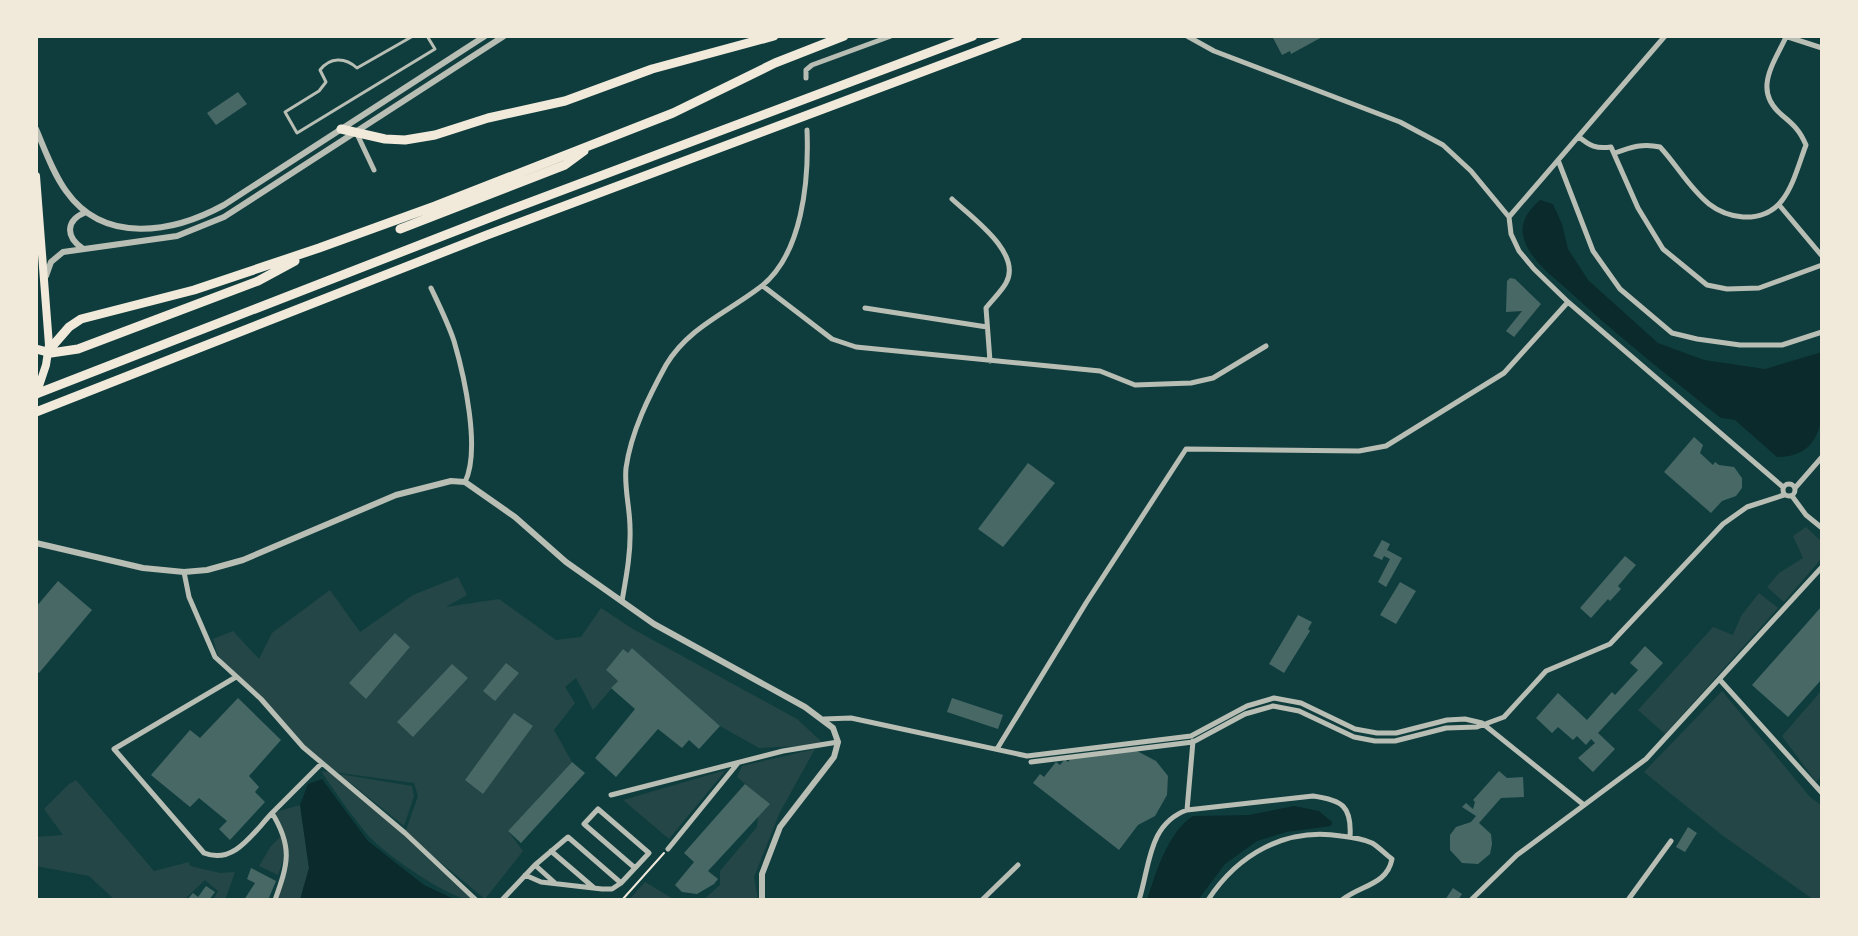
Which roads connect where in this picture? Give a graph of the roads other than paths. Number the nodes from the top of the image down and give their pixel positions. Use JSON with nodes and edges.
{"nodes":[{"id":1,"x":413,"y":36,"type":"edge"},
{"id":2,"x":427,"y":36,"type":"edge"},
{"id":3,"x":485,"y":36,"type":"edge"},
{"id":4,"x":504,"y":36,"type":"edge"},
{"id":5,"x":774,"y":36,"type":"edge"},
{"id":6,"x":844,"y":36,"type":"edge"},
{"id":7,"x":891,"y":36,"type":"edge"},
{"id":8,"x":973,"y":36,"type":"edge"},
{"id":9,"x":1018,"y":36,"type":"edge"},
{"id":10,"x":1187,"y":36,"type":"edge"},
{"id":11,"x":1665,"y":36,"type":"edge"},
{"id":12,"x":1786,"y":36,"type":"edge"},
{"id":13,"x":1822,"y":48,"type":"edge"},
{"id":14,"x":806,"y":78,"type":"dead end"},
{"id":15,"x":36,"y":129,"type":"edge"},
{"id":16,"x":341,"y":129,"type":"junction"},
{"id":17,"x":626,"y":130,"type":"junction"},
{"id":18,"x":807,"y":130,"type":"dead end"},
{"id":19,"x":356,"y":133,"type":"junction"},
{"id":20,"x":1579,"y":137,"type":"junction"},
{"id":21,"x":1615,"y":153,"type":"junction"},
{"id":22,"x":1558,"y":160,"type":"junction"},
{"id":23,"x":374,"y":170,"type":"dead end"},
{"id":24,"x":36,"y":176,"type":"edge"},
{"id":25,"x":952,"y":199,"type":"dead end"},
{"id":26,"x":39,"y":204,"type":"junction"},
{"id":27,"x":1780,"y":206,"type":"junction"},
{"id":28,"x":86,"y":212,"type":"junction"},
{"id":29,"x":1509,"y":217,"type":"junction"},
{"id":30,"x":400,"y":229,"type":"dead end"},
{"id":31,"x":36,"y":243,"type":"edge"},
{"id":32,"x":82,"y":248,"type":"junction"},
{"id":33,"x":319,"y":248,"type":"junction"},
{"id":34,"x":1822,"y":256,"type":"edge"},
{"id":35,"x":1822,"y":265,"type":"edge"},
{"id":36,"x":763,"y":286,"type":"junction"},
{"id":37,"x":431,"y":288,"type":"dead end"},
{"id":38,"x":44,"y":300,"type":"junction"},
{"id":39,"x":1568,"y":302,"type":"junction"},
{"id":40,"x":865,"y":308,"type":"dead end"},
{"id":41,"x":987,"y":327,"type":"junction"},
{"id":42,"x":1822,"y":332,"type":"edge"},
{"id":43,"x":1266,"y":346,"type":"dead end"},
{"id":44,"x":36,"y":349,"type":"edge"},
{"id":45,"x":49,"y":350,"type":"junction"},
{"id":46,"x":990,"y":361,"type":"junction"},
{"id":47,"x":36,"y":394,"type":"edge"},
{"id":48,"x":36,"y":412,"type":"edge"},
{"id":49,"x":1822,"y":457,"type":"edge"},
{"id":50,"x":465,"y":482,"type":"junction"},
{"id":51,"x":1783,"y":487,"type":"junction"},
{"id":52,"x":1795,"y":488,"type":"junction"},
{"id":53,"x":1784,"y":495,"type":"junction"},
{"id":54,"x":1792,"y":496,"type":"junction"},
{"id":55,"x":1822,"y":528,"type":"edge"},
{"id":56,"x":36,"y":543,"type":"edge"},
{"id":57,"x":1822,"y":567,"type":"edge"},
{"id":58,"x":184,"y":572,"type":"junction"},
{"id":59,"x":622,"y":601,"type":"junction"},
{"id":60,"x":236,"y":677,"type":"junction"},
{"id":61,"x":1720,"y":680,"type":"junction"},
{"id":62,"x":824,"y":719,"type":"junction"},
{"id":63,"x":1482,"y":723,"type":"junction"},
{"id":64,"x":1192,"y":739,"type":"junction"},
{"id":65,"x":838,"y":742,"type":"junction"},
{"id":66,"x":997,"y":749,"type":"junction"},
{"id":67,"x":322,"y":763,"type":"junction"},
{"id":68,"x":738,"y":763,"type":"junction"},
{"id":69,"x":1822,"y":793,"type":"edge"},
{"id":70,"x":611,"y":795,"type":"dead end"},
{"id":71,"x":1584,"y":805,"type":"junction"},
{"id":72,"x":1187,"y":810,"type":"junction"},
{"id":73,"x":272,"y":813,"type":"junction"},
{"id":74,"x":1350,"y":837,"type":"junction"},
{"id":75,"x":1671,"y":841,"type":"dead end"},
{"id":76,"x":668,"y":849,"type":"road end"},
{"id":77,"x":551,"y":851,"type":"junction"},
{"id":78,"x":535,"y":865,"type":"junction"},
{"id":79,"x":1018,"y":865,"type":"dead end"},
{"id":80,"x":635,"y":868,"type":"junction"},
{"id":81,"x":525,"y":875,"type":"junction"},
{"id":82,"x":621,"y":883,"type":"junction"},
{"id":83,"x":557,"y":884,"type":"junction"},
{"id":84,"x":595,"y":888,"type":"junction"},
{"id":85,"x":275,"y":900,"type":"edge"},
{"id":86,"x":476,"y":900,"type":"edge"},
{"id":87,"x":502,"y":900,"type":"edge"},
{"id":88,"x":762,"y":900,"type":"edge"},
{"id":89,"x":982,"y":900,"type":"edge"},
{"id":90,"x":1139,"y":900,"type":"edge"},
{"id":91,"x":1208,"y":900,"type":"edge"},
{"id":92,"x":1342,"y":900,"type":"edge"},
{"id":93,"x":1471,"y":900,"type":"edge"},
{"id":94,"x":1628,"y":900,"type":"edge"}],
"edges":[{"from":1,"to":2,"type":"street"},
{"from":3,"to":16,"type":"street"},
{"from":4,"to":19,"type":"street"},
{"from":5,"to":19,"type":"highway"},
{"from":6,"to":17,"type":"highway"},
{"from":7,"to":14,"type":"street"},
{"from":8,"to":47,"type":"highway"},
{"from":9,"to":48,"type":"highway"},
{"from":10,"to":29,"type":"street"},
{"from":11,"to":20,"type":"street"},
{"from":12,"to":13,"type":"street"},
{"from":12,"to":27,"type":"street"},
{"from":15,"to":28,"type":"street"},
{"from":16,"to":19,"type":"highway"},
{"from":16,"to":28,"type":"street"},
{"from":17,"to":30,"type":"highway"},
{"from":17,"to":33,"type":"highway"},
{"from":18,"to":36,"type":"street"},
{"from":19,"to":23,"type":"street"},
{"from":19,"to":32,"type":"street"},
{"from":20,"to":21,"type":"street"},
{"from":20,"to":22,"type":"street"},
{"from":21,"to":27,"type":"street"},
{"from":21,"to":35,"type":"street"},
{"from":22,"to":29,"type":"street"},
{"from":22,"to":42,"type":"street"},
{"from":24,"to":26,"type":"highway"},
{"from":25,"to":41,"type":"street"},
{"from":26,"to":31,"type":"highway"},
{"from":26,"to":38,"type":"highway"},
{"from":27,"to":34,"type":"street"},
{"from":28,"to":32,"type":"street"},
{"from":29,"to":39,"type":"street"},
{"from":32,"to":38,"type":"street"},
{"from":33,"to":44,"type":"highway"},
{"from":33,"to":45,"type":"highway"},
{"from":36,"to":46,"type":"street"},
{"from":36,"to":59,"type":"street"},
{"from":37,"to":50,"type":"street"},
{"from":38,"to":45,"type":"highway"},
{"from":39,"to":51,"type":"street"},
{"from":39,"to":66,"type":"street"},
{"from":40,"to":41,"type":"street"},
{"from":41,"to":46,"type":"street"},
{"from":43,"to":46,"type":"street"},
{"from":45,"to":47,"type":"highway"},
{"from":49,"to":52,"type":"street"},
{"from":50,"to":58,"type":"street"},
{"from":50,"to":59,"type":"street"},
{"from":51,"to":52,"type":"street"},
{"from":51,"to":53,"type":"street"},
{"from":52,"to":54,"type":"street"},
{"from":53,"to":54,"type":"street"},
{"from":53,"to":63,"type":"street"},
{"from":54,"to":55,"type":"street"},
{"from":56,"to":58,"type":"street"},
{"from":57,"to":61,"type":"street"},
{"from":58,"to":60,"type":"street"},
{"from":59,"to":62,"type":"street"},
{"from":60,"to":67,"type":"street"},
{"from":60,"to":73,"type":"street"},
{"from":61,"to":69,"type":"street"},
{"from":61,"to":71,"type":"street"},
{"from":62,"to":65,"type":"street"},
{"from":62,"to":66,"type":"street"},
{"from":63,"to":64,"type":"street"},
{"from":63,"to":71,"type":"street"},
{"from":64,"to":66,"type":"street"},
{"from":64,"to":72,"type":"street"},
{"from":65,"to":68,"type":"street"},
{"from":65,"to":88,"type":"street"},
{"from":67,"to":73,"type":"street"},
{"from":67,"to":86,"type":"street"},
{"from":68,"to":70,"type":"street"},
{"from":68,"to":76,"type":"street"},
{"from":71,"to":93,"type":"street"},
{"from":72,"to":74,"type":"street"},
{"from":72,"to":90,"type":"street"},
{"from":73,"to":85,"type":"street"},
{"from":74,"to":91,"type":"street"},
{"from":74,"to":92,"type":"street"},
{"from":75,"to":94,"type":"street"},
{"from":77,"to":78,"type":"street"},
{"from":77,"to":82,"type":"street"},
{"from":77,"to":84,"type":"street"},
{"from":78,"to":81,"type":"street"},
{"from":78,"to":83,"type":"street"},
{"from":79,"to":89,"type":"street"},
{"from":80,"to":80,"type":"street"},
{"from":80,"to":82,"type":"street"},
{"from":81,"to":83,"type":"street"},
{"from":81,"to":87,"type":"street"},
{"from":82,"to":84,"type":"street"},
{"from":83,"to":84,"type":"street"}]}
